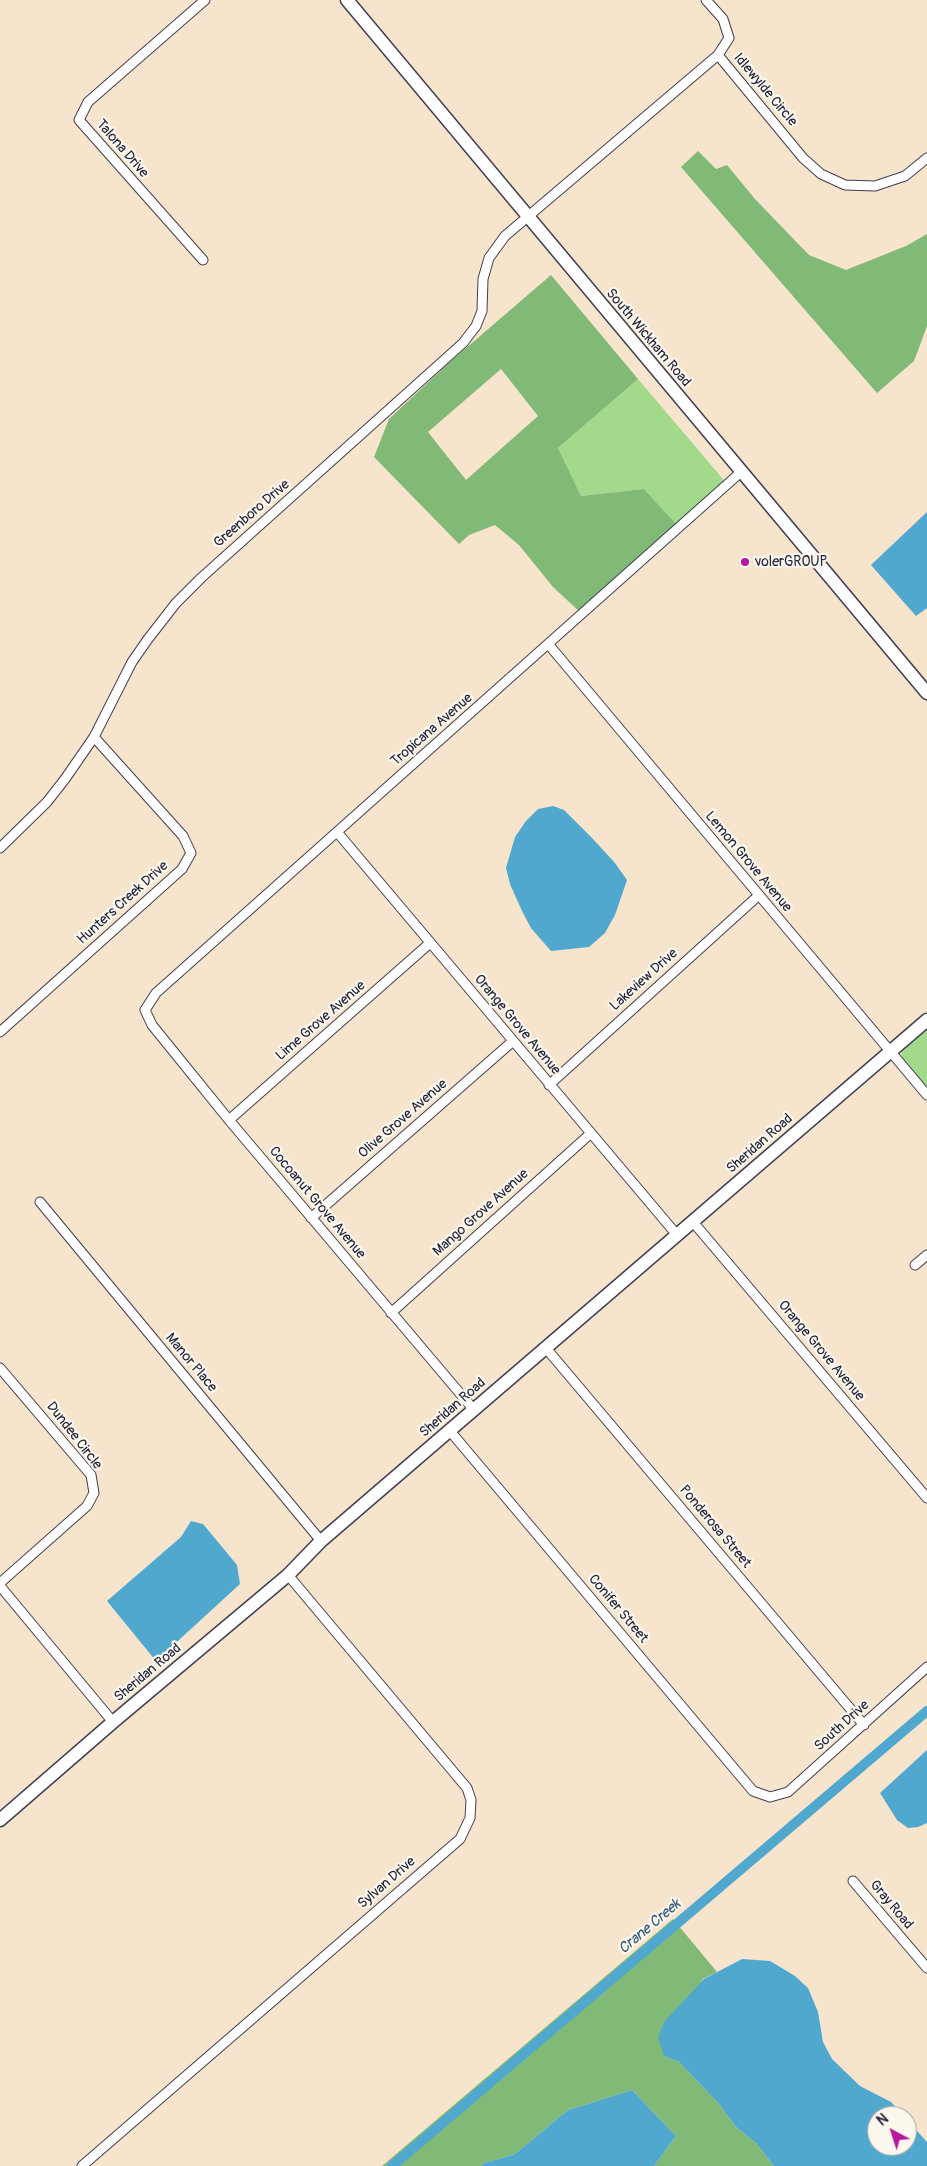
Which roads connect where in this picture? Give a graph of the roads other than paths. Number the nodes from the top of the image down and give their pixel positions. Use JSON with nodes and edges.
{"nodes":[{"id":1,"x":205,"y":0,"type":"edge"},
{"id":2,"x":347,"y":0,"type":"edge"},
{"id":3,"x":706,"y":0,"type":"edge"},
{"id":4,"x":718,"y":55,"type":"junction"},
{"id":5,"x":927,"y":158,"type":"edge"},
{"id":6,"x":527,"y":217,"type":"junction"},
{"id":7,"x":203,"y":260,"type":"dead end"},
{"id":8,"x":741,"y":472,"type":"junction"},
{"id":9,"x":549,"y":645,"type":"junction"},
{"id":10,"x":927,"y":693,"type":"edge"},
{"id":11,"x":94,"y":737,"type":"junction"},
{"id":12,"x":337,"y":832,"type":"junction"},
{"id":13,"x":0,"y":848,"type":"edge"},
{"id":14,"x":758,"y":896,"type":"junction"},
{"id":15,"x":430,"y":943,"type":"junction"},
{"id":16,"x":145,"y":1010,"type":"joint"},
{"id":17,"x":927,"y":1020,"type":"edge"},
{"id":18,"x":0,"y":1032,"type":"edge"},
{"id":19,"x":513,"y":1041,"type":"junction"},
{"id":20,"x":890,"y":1052,"type":"junction"},
{"id":21,"x":549,"y":1085,"type":"junction"},
{"id":22,"x":927,"y":1095,"type":"edge"},
{"id":23,"x":229,"y":1120,"type":"junction"},
{"id":24,"x":590,"y":1134,"type":"junction"},
{"id":25,"x":40,"y":1202,"type":"dead end"},
{"id":26,"x":311,"y":1218,"type":"junction"},
{"id":27,"x":693,"y":1222,"type":"junction"},
{"id":28,"x":677,"y":1235,"type":"junction"},
{"id":29,"x":927,"y":1255,"type":"edge"},
{"id":30,"x":915,"y":1265,"type":"dead end"},
{"id":31,"x":391,"y":1313,"type":"junction"},
{"id":32,"x":545,"y":1347,"type":"junction"},
{"id":33,"x":0,"y":1368,"type":"edge"},
{"id":34,"x":474,"y":1410,"type":"junction"},
{"id":35,"x":450,"y":1430,"type":"junction"},
{"id":36,"x":927,"y":1498,"type":"edge"},
{"id":37,"x":321,"y":1541,"type":"junction"},
{"id":38,"x":288,"y":1575,"type":"junction"},
{"id":39,"x":0,"y":1584,"type":"edge"},
{"id":40,"x":927,"y":1667,"type":"edge"},
{"id":41,"x":113,"y":1722,"type":"junction"},
{"id":42,"x":864,"y":1725,"type":"junction"},
{"id":43,"x":770,"y":1797,"type":"joint"},
{"id":44,"x":0,"y":1820,"type":"edge"},
{"id":45,"x":853,"y":1881,"type":"dead end"},
{"id":46,"x":927,"y":1968,"type":"edge"},
{"id":47,"x":82,"y":2166,"type":"edge"}],
"edges":[{"from":1,"to":7,"type":"street","name":"Talona Drive"},
{"from":2,"to":6,"type":"street","name":"South Wickham Road"},
{"from":3,"to":4,"type":"street"},
{"from":4,"to":5,"type":"street","name":"Idlewylde Circle"},
{"from":4,"to":6,"type":"street","name":"Idlewylde Circle"},
{"from":6,"to":8,"type":"street","name":"South Wickham Road"},
{"from":6,"to":11,"type":"street","name":"Greenboro Drive"},
{"from":8,"to":9,"type":"street","name":"Tropicana Avenue"},
{"from":8,"to":10,"type":"street","name":"South Wickham Road"},
{"from":9,"to":12,"type":"street","name":"Tropicana Avenue"},
{"from":9,"to":14,"type":"street","name":"Lemon Grove Avenue"},
{"from":11,"to":13,"type":"street","name":"Greenboro Drive"},
{"from":11,"to":18,"type":"street","name":"Hunters Creek Drive"},
{"from":12,"to":15,"type":"street","name":"Orange Grove Avenue"},
{"from":12,"to":16,"type":"street","name":"Tropicana Avenue"},
{"from":14,"to":20,"type":"street","name":"Lemon Grove Avenue"},
{"from":14,"to":21,"type":"street","name":"Lakeview Drive"},
{"from":15,"to":19,"type":"street","name":"Orange Grove Avenue"},
{"from":15,"to":23,"type":"street","name":"Lime Grove Avenue"},
{"from":16,"to":23,"type":"street","name":"Cocoanut Grove Avenue"},
{"from":17,"to":20,"type":"street","name":"Sheridan Road"},
{"from":19,"to":21,"type":"street","name":"Orange Grove Avenue"},
{"from":19,"to":26,"type":"street","name":"Olive Grove Avenue"},
{"from":20,"to":22,"type":"street","name":"Lemon Grove Avenue"},
{"from":20,"to":27,"type":"street","name":"Sheridan Road"},
{"from":21,"to":24,"type":"street","name":"Orange Grove Avenue"},
{"from":23,"to":26,"type":"street","name":"Cocoanut Grove Avenue"},
{"from":24,"to":28,"type":"street","name":"Orange Grove Avenue"},
{"from":24,"to":31,"type":"street","name":"Mango Grove Avenue"},
{"from":25,"to":37,"type":"street","name":"Manor Place"},
{"from":26,"to":31,"type":"street","name":"Cocoanut Grove Avenue"},
{"from":27,"to":28,"type":"street","name":"Sheridan Road"},
{"from":27,"to":36,"type":"street","name":"Orange Grove Avenue"},
{"from":28,"to":32,"type":"street","name":"Sheridan Road"},
{"from":29,"to":30,"type":"street"},
{"from":31,"to":34,"type":"street","name":"Cocoanut Grove Avenue"},
{"from":32,"to":34,"type":"street","name":"Sheridan Road"},
{"from":32,"to":42,"type":"street","name":"Ponderosa Street"},
{"from":33,"to":39,"type":"street","name":"Dundee Circle"},
{"from":34,"to":35,"type":"street","name":"Sheridan Road"},
{"from":35,"to":37,"type":"street","name":"Sheridan Road"},
{"from":35,"to":43,"type":"street","name":"Conifer Street"},
{"from":37,"to":38,"type":"street","name":"Sheridan Road"},
{"from":38,"to":41,"type":"street","name":"Sheridan Road"},
{"from":38,"to":47,"type":"street","name":"Sylvan Drive"},
{"from":39,"to":41,"type":"street","name":"Dundee Circle"},
{"from":40,"to":42,"type":"street","name":"South Drive"},
{"from":41,"to":44,"type":"street","name":"Sheridan Road"},
{"from":42,"to":43,"type":"street","name":"South Drive"},
{"from":45,"to":46,"type":"street","name":"Gray Road"}]}
